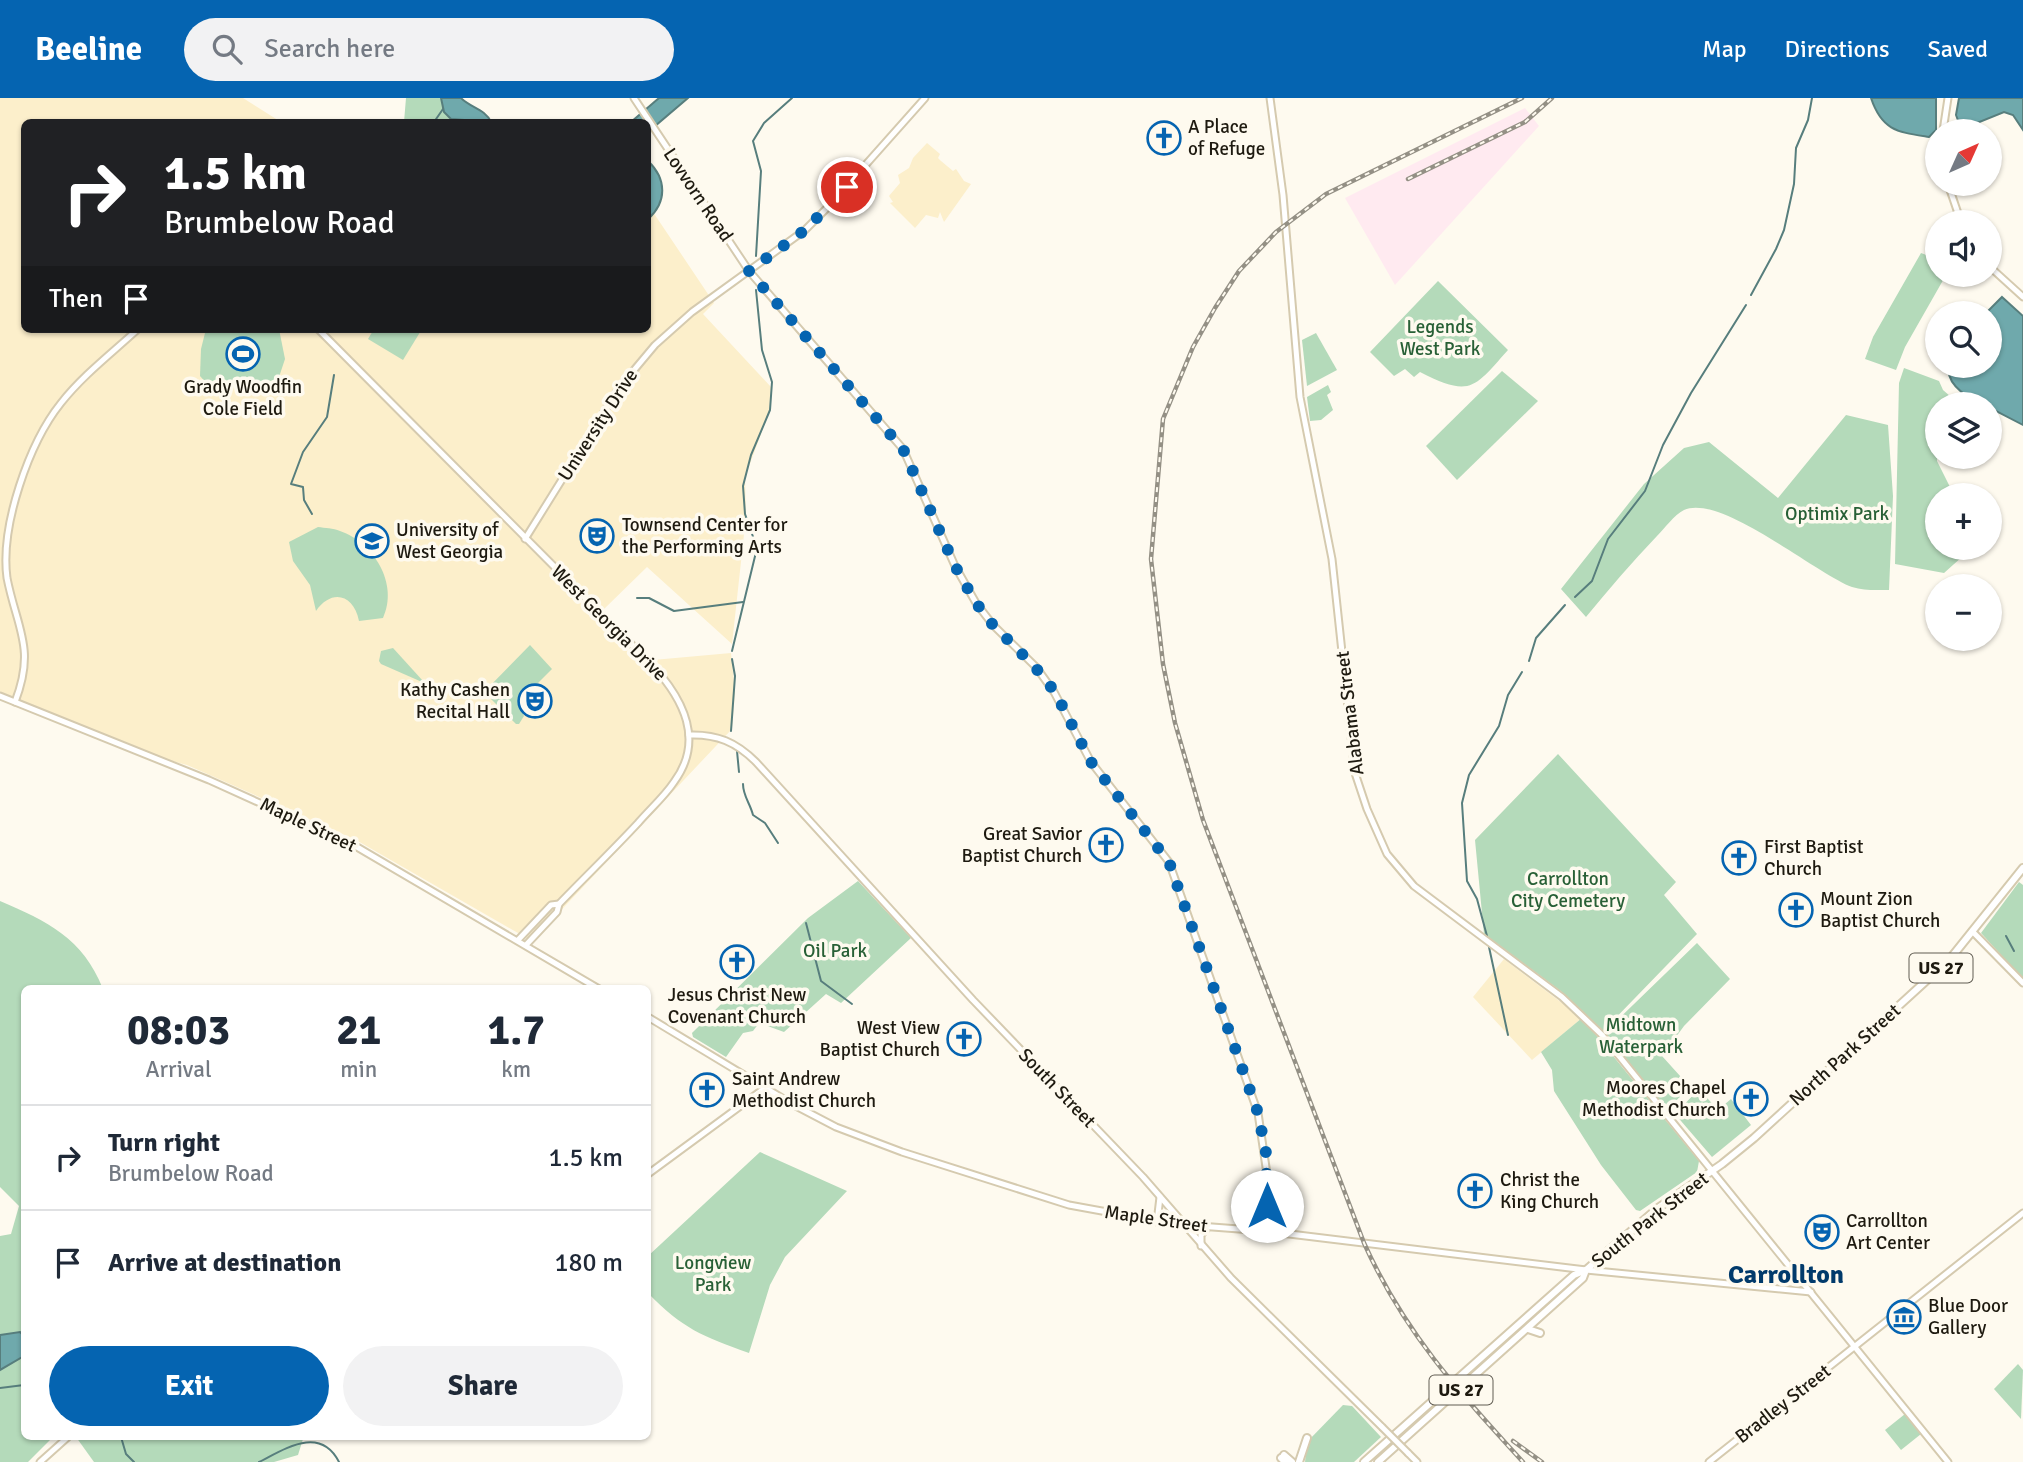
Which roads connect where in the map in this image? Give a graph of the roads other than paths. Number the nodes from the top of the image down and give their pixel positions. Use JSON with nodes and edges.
{"nodes":[{"id":1,"x":925,"y":98,"type":"edge"},
{"id":2,"x":1270,"y":98,"type":"edge"},
{"id":3,"x":1948,"y":98,"type":"edge"},
{"id":4,"x":636,"y":100,"type":"edge"},
{"id":5,"x":648,"y":119,"type":"edge"},
{"id":6,"x":1945,"y":119,"type":"edge"},
{"id":7,"x":651,"y":123,"type":"edge"},
{"id":8,"x":749,"y":271,"type":"junction"},
{"id":9,"x":2002,"y":278,"type":"edge"},
{"id":10,"x":2023,"y":297,"type":"edge"},
{"id":11,"x":134,"y":333,"type":"edge"},
{"id":12,"x":322,"y":333,"type":"edge"},
{"id":13,"x":525,"y":539,"type":"junction"},
{"id":14,"x":0,"y":696,"type":"edge"},
{"id":15,"x":15,"y":702,"type":"junction"},
{"id":16,"x":689,"y":735,"type":"junction"},
{"id":17,"x":2023,"y":868,"type":"edge"},
{"id":18,"x":559,"y":904,"type":"junction"},
{"id":19,"x":1972,"y":931,"type":"junction"},
{"id":20,"x":518,"y":940,"type":"junction"},
{"id":21,"x":526,"y":945,"type":"junction"},
{"id":22,"x":2023,"y":983,"type":"edge"},
{"id":23,"x":592,"y":985,"type":"edge"},
{"id":24,"x":651,"y":1019,"type":"edge"},
{"id":25,"x":765,"y":1088,"type":"junction"},
{"id":26,"x":1713,"y":1170,"type":"junction"},
{"id":27,"x":651,"y":1172,"type":"edge"},
{"id":28,"x":1160,"y":1197,"type":"junction"},
{"id":29,"x":2023,"y":1213,"type":"edge"},
{"id":30,"x":1157,"y":1222,"type":"junction"},
{"id":31,"x":1183,"y":1225,"type":"junction"},
{"id":32,"x":1208,"y":1227,"type":"junction"},
{"id":33,"x":1265,"y":1231,"type":"junction"},
{"id":34,"x":1201,"y":1246,"type":"junction"},
{"id":35,"x":1586,"y":1270,"type":"junction"},
{"id":36,"x":1799,"y":1277,"type":"junction"},
{"id":37,"x":1788,"y":1290,"type":"junction"},
{"id":38,"x":1811,"y":1292,"type":"junction"},
{"id":39,"x":1528,"y":1329,"type":"junction"},
{"id":40,"x":1540,"y":1333,"type":"dead end"},
{"id":41,"x":1856,"y":1346,"type":"junction"},
{"id":42,"x":1307,"y":1438,"type":"dead end"},
{"id":43,"x":65,"y":1440,"type":"edge"},
{"id":44,"x":1284,"y":1459,"type":"edge"},
{"id":45,"x":40,"y":1462,"type":"edge"},
{"id":46,"x":1292,"y":1462,"type":"edge"},
{"id":47,"x":1299,"y":1462,"type":"edge"},
{"id":48,"x":1364,"y":1462,"type":"edge"},
{"id":49,"x":1378,"y":1462,"type":"edge"},
{"id":50,"x":1417,"y":1462,"type":"edge"},
{"id":51,"x":1709,"y":1462,"type":"edge"},
{"id":52,"x":1948,"y":1462,"type":"edge"}],
"edges":[{"from":1,"to":8,"type":"street","name":"University Drive"},
{"from":2,"to":26,"type":"street","name":"Alabama Street"},
{"from":3,"to":6,"type":"street"},
{"from":4,"to":5,"type":"street","name":"Lovvorn Road"},
{"from":7,"to":8,"type":"street","name":"Lovvorn Road"},
{"from":8,"to":13,"type":"street","name":"University Drive"},
{"from":8,"to":33,"type":"street","name":"Lovvorn Road"},
{"from":9,"to":10,"type":"street"},
{"from":11,"to":15,"type":"street"},
{"from":12,"to":13,"type":"street","name":"West Georgia Drive"},
{"from":13,"to":16,"type":"street","name":"West Georgia Drive"},
{"from":14,"to":15,"type":"street","name":"Maple Street"},
{"from":15,"to":20,"type":"street","name":"Maple Street"},
{"from":16,"to":18,"type":"street"},
{"from":16,"to":28,"type":"street","name":"South Street"},
{"from":17,"to":19,"type":"main road","name":"North Park Street","number":"US 27"},
{"from":18,"to":20,"type":"street"},
{"from":18,"to":21,"type":"street"},
{"from":19,"to":22,"type":"street"},
{"from":19,"to":26,"type":"main road","name":"North Park Street","number":"US 27"},
{"from":20,"to":21,"type":"street","name":"Maple Street"},
{"from":21,"to":23,"type":"street","name":"Maple Street"},
{"from":24,"to":25,"type":"street","name":"Maple Street"},
{"from":25,"to":27,"type":"street"},
{"from":25,"to":30,"type":"street","name":"Maple Street"},
{"from":26,"to":35,"type":"main road","name":"South Park Street","number":"US 27"},
{"from":26,"to":36,"type":"street","name":"Alabama Street"},
{"from":28,"to":30,"type":"street"},
{"from":28,"to":31,"type":"street","name":"South Street"},
{"from":29,"to":41,"type":"street","name":"Bradley Street"},
{"from":30,"to":31,"type":"street","name":"Maple Street"},
{"from":31,"to":32,"type":"street","name":"Maple Street"},
{"from":31,"to":34,"type":"street","name":"South Street"},
{"from":32,"to":33,"type":"street","name":"Maple Street"},
{"from":32,"to":34,"type":"street"},
{"from":33,"to":35,"type":"street","name":"Maple Street"},
{"from":34,"to":50,"type":"street","name":"South Street","bridge":true},
{"from":35,"to":37,"type":"street","name":"Maple Street"},
{"from":35,"to":39,"type":"main road","name":"South Park Street","number":"US 27"},
{"from":35,"to":48,"type":"main road","name":"South Park Street","number":"US 27"},
{"from":36,"to":37,"type":"street"},
{"from":36,"to":38,"type":"street","name":"Alabama Street"},
{"from":37,"to":38,"type":"street","name":"Maple Street"},
{"from":38,"to":41,"type":"street","name":"Alabama Street"},
{"from":39,"to":40,"type":"main road"},
{"from":39,"to":49,"type":"main road","name":"South Park Street","number":"US 27"},
{"from":41,"to":51,"type":"street","name":"Bradley Street"},
{"from":41,"to":52,"type":"street","name":"Alabama Street"},
{"from":42,"to":47,"type":"main road"},
{"from":43,"to":45,"type":"street"},
{"from":44,"to":46,"type":"main road"}]}
